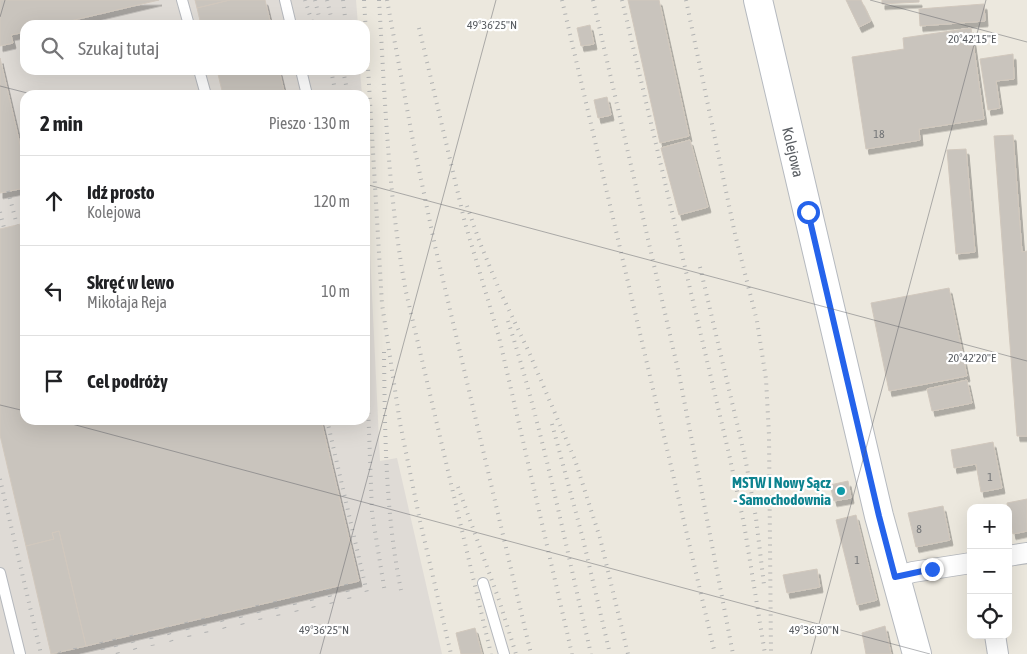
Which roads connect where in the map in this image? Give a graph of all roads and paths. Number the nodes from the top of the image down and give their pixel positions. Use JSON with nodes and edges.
{"nodes":[{"id":1,"x":182,"y":0,"type":"edge"},
{"id":2,"x":285,"y":0,"type":"edge"},
{"id":3,"x":758,"y":0,"type":"edge"},
{"id":4,"x":187,"y":20,"type":"edge"},
{"id":5,"x":290,"y":20,"type":"edge"},
{"id":6,"x":201,"y":75,"type":"edge"},
{"id":7,"x":302,"y":75,"type":"edge"},
{"id":8,"x":205,"y":90,"type":"edge"},
{"id":9,"x":306,"y":90,"type":"edge"},
{"id":10,"x":1027,"y":553,"type":"edge"},
{"id":11,"x":1012,"y":555,"type":"edge"},
{"id":12,"x":967,"y":564,"type":"edge"},
{"id":13,"x":0,"y":573,"type":"edge"},
{"id":14,"x":895,"y":577,"type":"junction"},
{"id":15,"x":482,"y":583,"type":"dead end"},
{"id":16,"x":996,"y":639,"type":"edge"},
{"id":17,"x":20,"y":654,"type":"edge"},
{"id":18,"x":504,"y":654,"type":"edge"},
{"id":19,"x":917,"y":654,"type":"edge"},
{"id":20,"x":998,"y":654,"type":"edge"}],
"edges":[{"from":1,"to":4,"type":"lane"},
{"from":2,"to":5,"type":"lane"},
{"from":3,"to":14,"type":"street","name":"Kolejowa"},
{"from":6,"to":8,"type":"lane"},
{"from":7,"to":9,"type":"lane"},
{"from":10,"to":11,"type":"street"},
{"from":12,"to":14,"type":"street"},
{"from":13,"to":17,"type":"lane"},
{"from":14,"to":19,"type":"street","name":"Kolejowa"},
{"from":15,"to":18,"type":"lane"},
{"from":16,"to":20,"type":"street"}]}
